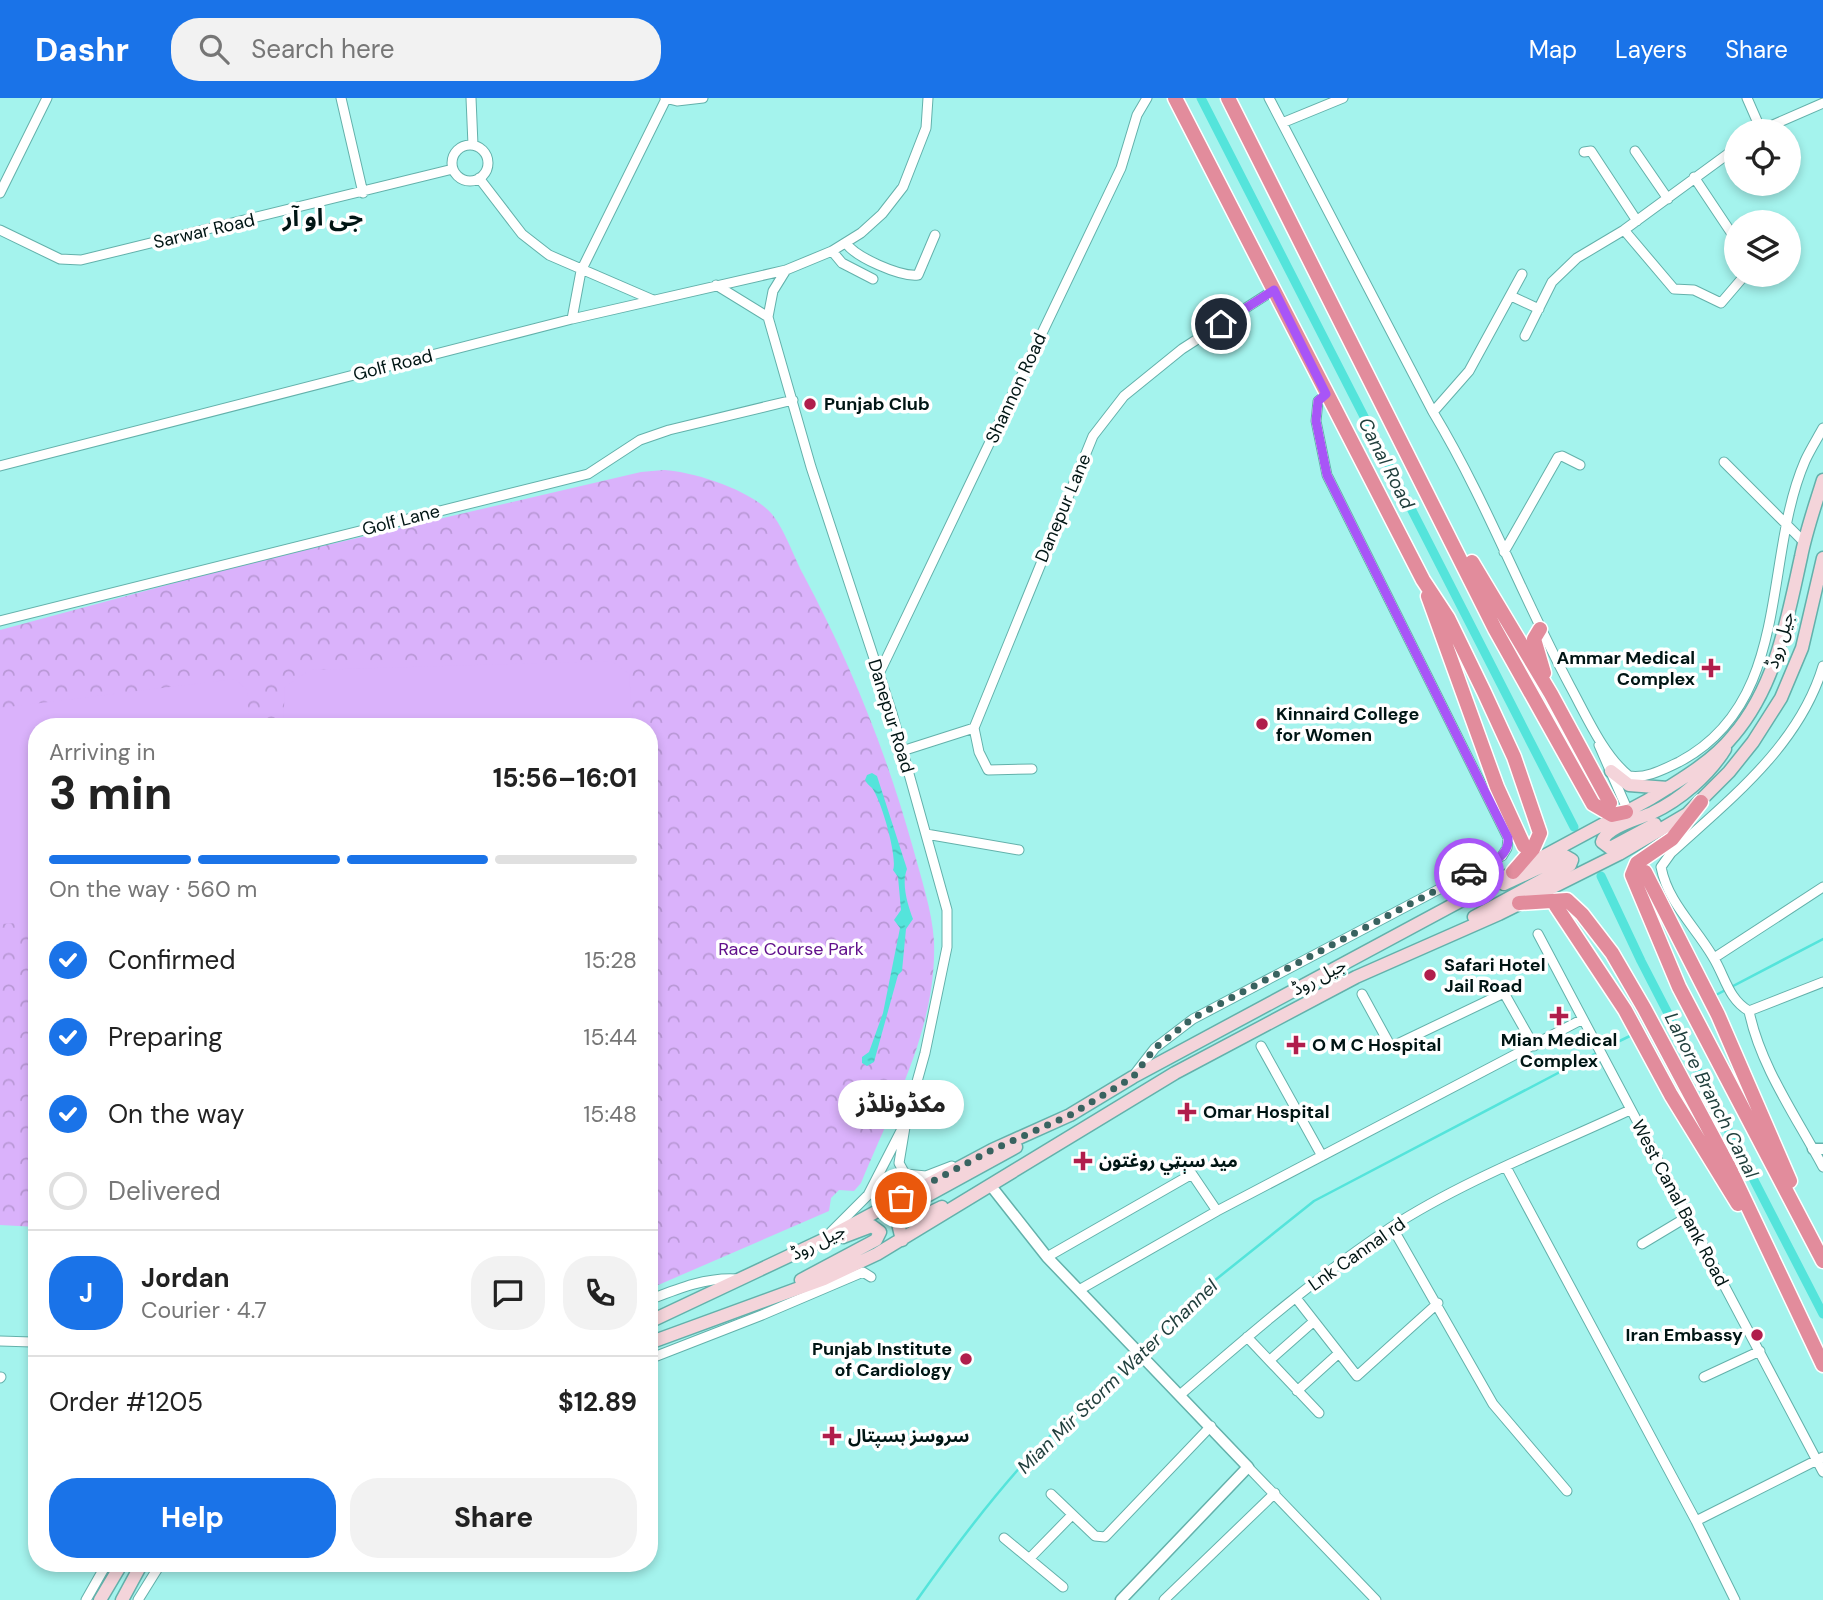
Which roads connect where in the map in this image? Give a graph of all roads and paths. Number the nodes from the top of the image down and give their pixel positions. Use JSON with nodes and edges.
{"nodes":[{"id":1,"x":47,"y":98,"type":"edge"},
{"id":2,"x":341,"y":98,"type":"edge"},
{"id":3,"x":471,"y":98,"type":"edge"},
{"id":4,"x":665,"y":98,"type":"edge"},
{"id":5,"x":703,"y":98,"type":"edge"},
{"id":6,"x":928,"y":98,"type":"edge"},
{"id":7,"x":1147,"y":98,"type":"edge"},
{"id":8,"x":1175,"y":98,"type":"edge"},
{"id":9,"x":1228,"y":98,"type":"edge"},
{"id":10,"x":1269,"y":98,"type":"edge"},
{"id":11,"x":1343,"y":98,"type":"edge"},
{"id":12,"x":1747,"y":98,"type":"edge"},
{"id":13,"x":1823,"y":103,"type":"edge"},
{"id":14,"x":1755,"y":119,"type":"edge"},
{"id":15,"x":1787,"y":119,"type":"edge"},
{"id":16,"x":1282,"y":123,"type":"junction"},
{"id":17,"x":473,"y":145,"type":"junction"},
{"id":18,"x":1635,"y":151,"type":"dead end"},
{"id":19,"x":1584,"y":152,"type":"dead end"},
{"id":20,"x":1724,"y":156,"type":"edge"},
{"id":21,"x":453,"y":169,"type":"junction"},
{"id":22,"x":1694,"y":177,"type":"junction"},
{"id":23,"x":479,"y":178,"type":"junction"},
{"id":24,"x":0,"y":193,"type":"edge"},
{"id":25,"x":363,"y":193,"type":"junction"},
{"id":26,"x":1668,"y":199,"type":"junction"},
{"id":27,"x":1637,"y":221,"type":"junction"},
{"id":28,"x":1724,"y":222,"type":"edge"},
{"id":29,"x":0,"y":230,"type":"edge"},
{"id":30,"x":1624,"y":230,"type":"junction"},
{"id":31,"x":935,"y":235,"type":"dead end"},
{"id":32,"x":846,"y":243,"type":"junction"},
{"id":33,"x":832,"y":251,"type":"junction"},
{"id":34,"x":786,"y":270,"type":"junction"},
{"id":35,"x":581,"y":271,"type":"junction"},
{"id":36,"x":1522,"y":274,"type":"dead end"},
{"id":37,"x":873,"y":279,"type":"dead end"},
{"id":38,"x":716,"y":285,"type":"junction"},
{"id":39,"x":1735,"y":287,"type":"edge"},
{"id":40,"x":1274,"y":290,"type":"junction"},
{"id":41,"x":1511,"y":296,"type":"junction"},
{"id":42,"x":655,"y":301,"type":"junction"},
{"id":43,"x":1539,"y":309,"type":"junction"},
{"id":44,"x":768,"y":317,"type":"junction"},
{"id":45,"x":572,"y":319,"type":"junction"},
{"id":46,"x":1525,"y":336,"type":"dead end"},
{"id":47,"x":1326,"y":394,"type":"junction"},
{"id":48,"x":793,"y":400,"type":"junction"},
{"id":49,"x":1433,"y":412,"type":"junction"},
{"id":50,"x":1823,"y":428,"type":"edge"},
{"id":51,"x":1724,"y":462,"type":"dead end"},
{"id":52,"x":1580,"y":465,"type":"dead end"},
{"id":53,"x":0,"y":466,"type":"edge"},
{"id":54,"x":1823,"y":480,"type":"edge"},
{"id":55,"x":1432,"y":499,"type":"junction"},
{"id":56,"x":1788,"y":527,"type":"junction"},
{"id":57,"x":1804,"y":542,"type":"junction"},
{"id":58,"x":1504,"y":552,"type":"junction"},
{"id":59,"x":1823,"y":558,"type":"edge"},
{"id":60,"x":1423,"y":580,"type":"junction"},
{"id":61,"x":0,"y":621,"type":"edge"},
{"id":62,"x":1540,"y":629,"type":"junction"},
{"id":63,"x":1823,"y":666,"type":"edge"},
{"id":64,"x":878,"y":676,"type":"junction"},
{"id":65,"x":1550,"y":694,"type":"junction"},
{"id":66,"x":974,"y":728,"type":"junction"},
{"id":67,"x":1596,"y":737,"type":"junction"},
{"id":68,"x":1733,"y":737,"type":"junction"},
{"id":69,"x":902,"y":751,"type":"junction"},
{"id":70,"x":1032,"y":769,"type":"dead end"},
{"id":71,"x":1611,"y":771,"type":"junction"},
{"id":72,"x":1668,"y":788,"type":"junction"},
{"id":73,"x":1701,"y":802,"type":"junction"},
{"id":74,"x":1611,"y":803,"type":"dead end"},
{"id":75,"x":1627,"y":811,"type":"junction"},
{"id":76,"x":1687,"y":814,"type":"junction"},
{"id":77,"x":926,"y":834,"type":"junction"},
{"id":78,"x":1524,"y":846,"type":"dead end"},
{"id":79,"x":1018,"y":850,"type":"dead end"},
{"id":80,"x":1513,"y":872,"type":"junction"},
{"id":81,"x":1645,"y":872,"type":"dead end"},
{"id":82,"x":1823,"y":887,"type":"edge"},
{"id":83,"x":1472,"y":893,"type":"junction"},
{"id":84,"x":1519,"y":903,"type":"junction"},
{"id":85,"x":1556,"y":906,"type":"dead end"},
{"id":86,"x":1451,"y":933,"type":"junction"},
{"id":87,"x":1538,"y":934,"type":"dead end"},
{"id":88,"x":1714,"y":958,"type":"junction"},
{"id":89,"x":1823,"y":982,"type":"edge"},
{"id":90,"x":1362,"y":994,"type":"dead end"},
{"id":91,"x":1749,"y":1011,"type":"junction"},
{"id":92,"x":1581,"y":1020,"type":"junction"},
{"id":93,"x":1261,"y":1046,"type":"dead end"},
{"id":94,"x":1534,"y":1046,"type":"junction"},
{"id":95,"x":1133,"y":1077,"type":"junction"},
{"id":96,"x":1630,"y":1110,"type":"junction"},
{"id":97,"x":1070,"y":1115,"type":"junction"},
{"id":98,"x":906,"y":1121,"type":"junction"},
{"id":99,"x":1818,"y":1149,"type":"edge"},
{"id":100,"x":992,"y":1150,"type":"junction"},
{"id":101,"x":1322,"y":1156,"type":"junction"},
{"id":102,"x":1506,"y":1167,"type":"junction"},
{"id":103,"x":1823,"y":1167,"type":"edge"},
{"id":104,"x":991,"y":1186,"type":"junction"},
{"id":105,"x":880,"y":1210,"type":"junction"},
{"id":106,"x":1217,"y":1211,"type":"junction"},
{"id":107,"x":1687,"y":1217,"type":"junction"},
{"id":108,"x":1804,"y":1223,"type":"junction"},
{"id":109,"x":1392,"y":1227,"type":"junction"},
{"id":110,"x":1761,"y":1237,"type":"junction"},
{"id":111,"x":825,"y":1239,"type":"junction"},
{"id":112,"x":902,"y":1240,"type":"junction"},
{"id":113,"x":1642,"y":1244,"type":"dead end"},
{"id":114,"x":1047,"y":1257,"type":"junction"},
{"id":115,"x":1823,"y":1261,"type":"edge"},
{"id":116,"x":771,"y":1265,"type":"junction"},
{"id":117,"x":871,"y":1277,"type":"dead end"},
{"id":118,"x":742,"y":1279,"type":"junction"},
{"id":119,"x":1079,"y":1290,"type":"junction"},
{"id":120,"x":658,"y":1297,"type":"edge"},
{"id":121,"x":768,"y":1298,"type":"junction"},
{"id":122,"x":1296,"y":1298,"type":"junction"},
{"id":123,"x":1438,"y":1303,"type":"junction"},
{"id":124,"x":658,"y":1318,"type":"edge"},
{"id":125,"x":1313,"y":1322,"type":"junction"},
{"id":126,"x":1247,"y":1337,"type":"junction"},
{"id":127,"x":658,"y":1340,"type":"edge"},
{"id":128,"x":0,"y":1341,"type":"edge"},
{"id":129,"x":28,"y":1342,"type":"edge"},
{"id":130,"x":1760,"y":1351,"type":"junction"},
{"id":131,"x":1339,"y":1353,"type":"junction"},
{"id":132,"x":658,"y":1355,"type":"edge"},
{"id":133,"x":1270,"y":1360,"type":"junction"},
{"id":134,"x":1823,"y":1365,"type":"edge"},
{"id":135,"x":1704,"y":1377,"type":"dead end"},
{"id":136,"x":1297,"y":1391,"type":"junction"},
{"id":137,"x":1181,"y":1394,"type":"junction"},
{"id":138,"x":1319,"y":1413,"type":"dead end"},
{"id":139,"x":1211,"y":1426,"type":"junction"},
{"id":140,"x":1820,"y":1459,"type":"edge"},
{"id":141,"x":1248,"y":1467,"type":"junction"},
{"id":142,"x":1823,"y":1472,"type":"edge"},
{"id":143,"x":1567,"y":1491,"type":"dead end"},
{"id":144,"x":1275,"y":1493,"type":"junction"},
{"id":145,"x":1051,"y":1494,"type":"dead end"},
{"id":146,"x":1072,"y":1515,"type":"junction"},
{"id":147,"x":1696,"y":1521,"type":"junction"},
{"id":148,"x":1004,"y":1538,"type":"dead end"},
{"id":149,"x":1030,"y":1558,"type":"junction"},
{"id":150,"x":102,"y":1572,"type":"edge"},
{"id":151,"x":117,"y":1572,"type":"edge"},
{"id":152,"x":137,"y":1572,"type":"edge"},
{"id":153,"x":155,"y":1572,"type":"edge"},
{"id":154,"x":1063,"y":1587,"type":"dead end"},
{"id":155,"x":86,"y":1600,"type":"edge"},
{"id":156,"x":100,"y":1600,"type":"edge"},
{"id":157,"x":122,"y":1600,"type":"edge"},
{"id":158,"x":138,"y":1600,"type":"edge"},
{"id":159,"x":1121,"y":1600,"type":"edge"},
{"id":160,"x":1164,"y":1600,"type":"edge"},
{"id":161,"x":1376,"y":1600,"type":"edge"},
{"id":162,"x":1735,"y":1600,"type":"edge"}],
"edges":[{"from":1,"to":24,"type":"street"},
{"from":2,"to":25,"type":"street"},
{"from":3,"to":17,"type":"street"},
{"from":4,"to":5,"type":"street"},
{"from":4,"to":35,"type":"street"},
{"from":6,"to":32,"type":"street","name":"Golf Road"},
{"from":7,"to":64,"type":"street","name":"Shannon Road"},
{"from":8,"to":40,"type":"highway"},
{"from":9,"to":55,"type":"highway"},
{"from":10,"to":16,"type":"street"},
{"from":11,"to":16,"type":"street"},
{"from":12,"to":14,"type":"street"},
{"from":13,"to":15,"type":"street"},
{"from":16,"to":49,"type":"street"},
{"from":17,"to":21,"type":"street"},
{"from":17,"to":23,"type":"street"},
{"from":18,"to":26,"type":"street"},
{"from":19,"to":27,"type":"street"},
{"from":20,"to":22,"type":"street"},
{"from":21,"to":23,"type":"street"},
{"from":21,"to":25,"type":"street","name":"Sarwar Road"},
{"from":22,"to":26,"type":"street"},
{"from":22,"to":28,"type":"street"},
{"from":23,"to":35,"type":"street"},
{"from":25,"to":29,"type":"street","name":"Sarwar Road"},
{"from":26,"to":27,"type":"street"},
{"from":27,"to":30,"type":"street"},
{"from":30,"to":39,"type":"street"},
{"from":30,"to":43,"type":"street"},
{"from":31,"to":32,"type":"street"},
{"from":32,"to":33,"type":"street","name":"Golf Road"},
{"from":33,"to":34,"type":"street","name":"Golf Road"},
{"from":33,"to":37,"type":"street"},
{"from":34,"to":38,"type":"street","name":"Golf Road"},
{"from":34,"to":44,"type":"street"},
{"from":35,"to":42,"type":"street"},
{"from":35,"to":45,"type":"street"},
{"from":36,"to":41,"type":"street"},
{"from":38,"to":42,"type":"street","name":"Golf Road"},
{"from":38,"to":44,"type":"street"},
{"from":40,"to":47,"type":"highway"},
{"from":40,"to":66,"type":"street","name":"Danepur Lane"},
{"from":41,"to":43,"type":"street"},
{"from":41,"to":49,"type":"street"},
{"from":42,"to":45,"type":"street","name":"Golf Road"},
{"from":43,"to":46,"type":"street"},
{"from":44,"to":48,"type":"street","name":"Danepur Road"},
{"from":45,"to":53,"type":"street","name":"Golf Road"},
{"from":47,"to":60,"type":"highway"},
{"from":47,"to":95,"type":"street"},
{"from":48,"to":61,"type":"street","name":"Golf Lane"},
{"from":48,"to":64,"type":"street","name":"Danepur Road"},
{"from":49,"to":58,"type":"street"},
{"from":50,"to":56,"type":"street"},
{"from":51,"to":56,"type":"street"},
{"from":52,"to":58,"type":"street"},
{"from":54,"to":57,"type":"main road","name":"جیل روڈ"},
{"from":55,"to":65,"type":"highway"},
{"from":55,"to":75,"type":"highway"},
{"from":56,"to":57,"type":"street"},
{"from":56,"to":67,"type":"street"},
{"from":57,"to":68,"type":"main road","name":"جیل روڈ"},
{"from":58,"to":62,"type":"street"},
{"from":59,"to":73,"type":"main road","name":"جیل روڈ"},
{"from":60,"to":78,"type":"highway"},
{"from":60,"to":80,"type":"highway"},
{"from":62,"to":65,"type":"highway"},
{"from":62,"to":67,"type":"street"},
{"from":63,"to":88,"type":"street"},
{"from":64,"to":69,"type":"street","name":"Danepur Road"},
{"from":65,"to":74,"type":"highway"},
{"from":66,"to":69,"type":"street"},
{"from":66,"to":70,"type":"street"},
{"from":67,"to":71,"type":"street"},
{"from":68,"to":72,"type":"main road","name":"جیل روڈ"},
{"from":68,"to":76,"type":"main road"},
{"from":69,"to":77,"type":"street","name":"Danepur Road"},
{"from":71,"to":72,"type":"main road"},
{"from":71,"to":75,"type":"street"},
{"from":72,"to":75,"type":"main road","name":"جیل روڈ"},
{"from":73,"to":76,"type":"main road","name":"جیل روڈ"},
{"from":73,"to":108,"type":"highway"},
{"from":75,"to":80,"type":"main road","name":"جیل روڈ"},
{"from":76,"to":84,"type":"main road","name":"جیل روڈ"},
{"from":77,"to":79,"type":"street"},
{"from":77,"to":98,"type":"street","name":"Danepur Road"},
{"from":80,"to":83,"type":"main road","name":"جیل روڈ"},
{"from":81,"to":108,"type":"highway"},
{"from":82,"to":88,"type":"street"},
{"from":83,"to":86,"type":"main road"},
{"from":83,"to":95,"type":"main road","name":"جیل روڈ"},
{"from":84,"to":86,"type":"main road","name":"جیل روڈ"},
{"from":84,"to":110,"type":"highway"},
{"from":85,"to":110,"type":"highway"},
{"from":86,"to":104,"type":"main road","name":"جیل روڈ"},
{"from":87,"to":92,"type":"street","name":"West Canal Bank Road"},
{"from":88,"to":91,"type":"street"},
{"from":89,"to":91,"type":"street"},
{"from":90,"to":94,"type":"street"},
{"from":91,"to":99,"type":"street"},
{"from":92,"to":94,"type":"street"},
{"from":92,"to":96,"type":"street","name":"West Canal Bank Road"},
{"from":93,"to":101,"type":"street"},
{"from":94,"to":101,"type":"street"},
{"from":95,"to":97,"type":"main road","name":"جیل روڈ"},
{"from":96,"to":102,"type":"street","name":"Lnk Cannal rd"},
{"from":96,"to":107,"type":"street","name":"West Canal Bank Road"},
{"from":97,"to":100,"type":"main road","name":"جیل روڈ"},
{"from":97,"to":104,"type":"main road"},
{"from":98,"to":100,"type":"street","name":"Danepur Road"},
{"from":98,"to":111,"type":"street","name":"Danepur Road"},
{"from":99,"to":103,"type":"street"},
{"from":100,"to":105,"type":"main road","name":"جیل روڈ"},
{"from":101,"to":106,"type":"street"},
{"from":102,"to":109,"type":"street","name":"Lnk Cannal rd"},
{"from":102,"to":147,"type":"street"},
{"from":104,"to":112,"type":"main road","name":"جیل روڈ"},
{"from":104,"to":114,"type":"street"},
{"from":105,"to":111,"type":"main road","name":"جیل روڈ"},
{"from":105,"to":112,"type":"main road"},
{"from":106,"to":114,"type":"street"},
{"from":106,"to":119,"type":"street"},
{"from":107,"to":113,"type":"street"},
{"from":107,"to":130,"type":"street","name":"West Canal Bank Road"},
{"from":108,"to":115,"type":"highway"},
{"from":109,"to":122,"type":"street","name":"Lnk Cannal rd"},
{"from":109,"to":123,"type":"street"},
{"from":110,"to":134,"type":"highway"},
{"from":111,"to":116,"type":"main road","name":"جیل روڈ"},
{"from":112,"to":121,"type":"main road","name":"جیل روڈ"},
{"from":114,"to":119,"type":"street"},
{"from":116,"to":118,"type":"main road","name":"جیل روڈ"},
{"from":116,"to":121,"type":"main road"},
{"from":117,"to":132,"type":"street"},
{"from":118,"to":120,"type":"street"},
{"from":118,"to":124,"type":"main road","name":"جیل روڈ"},
{"from":119,"to":137,"type":"street"},
{"from":121,"to":127,"type":"main road","name":"جیل روڈ"},
{"from":122,"to":125,"type":"street"},
{"from":122,"to":126,"type":"street","name":"Lnk Cannal rd"},
{"from":123,"to":131,"type":"street"},
{"from":123,"to":143,"type":"street"},
{"from":125,"to":131,"type":"street"},
{"from":125,"to":133,"type":"street"},
{"from":126,"to":133,"type":"street"},
{"from":126,"to":137,"type":"street","name":"Lnk Cannal rd"},
{"from":128,"to":129,"type":"street"},
{"from":130,"to":135,"type":"street"},
{"from":130,"to":140,"type":"street","name":"West Canal Bank Road"},
{"from":131,"to":136,"type":"street"},
{"from":133,"to":136,"type":"street"},
{"from":136,"to":138,"type":"street"},
{"from":137,"to":139,"type":"street"},
{"from":139,"to":141,"type":"street"},
{"from":139,"to":146,"type":"street"},
{"from":140,"to":142,"type":"street","name":"West Canal Bank Road"},
{"from":140,"to":147,"type":"street"},
{"from":141,"to":144,"type":"street"},
{"from":141,"to":159,"type":"street"},
{"from":144,"to":160,"type":"street"},
{"from":144,"to":161,"type":"street"},
{"from":145,"to":146,"type":"street"},
{"from":146,"to":149,"type":"street"},
{"from":147,"to":162,"type":"street"},
{"from":148,"to":149,"type":"street"},
{"from":149,"to":154,"type":"street"},
{"from":150,"to":155,"type":"street"},
{"from":151,"to":156,"type":"main road"},
{"from":152,"to":157,"type":"main road"},
{"from":153,"to":158,"type":"street"}]}
